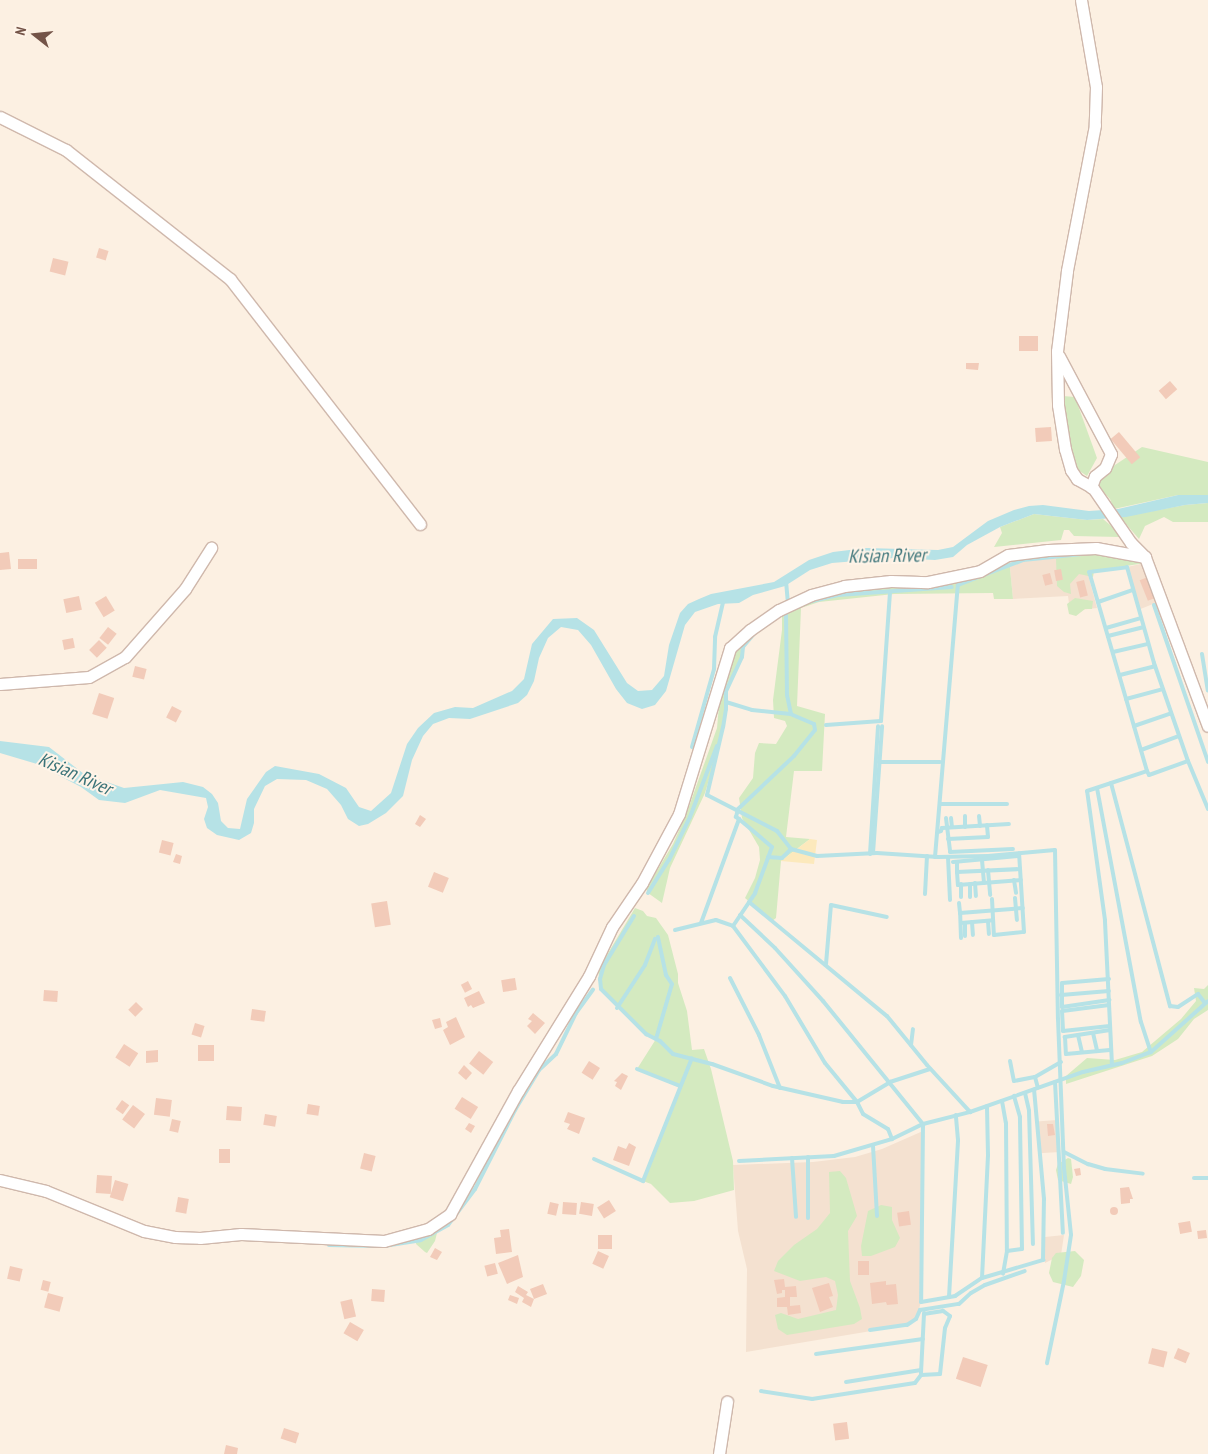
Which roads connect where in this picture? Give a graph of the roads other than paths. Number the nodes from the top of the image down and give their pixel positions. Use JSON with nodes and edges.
{"nodes":[{"id":1,"x":1081,"y":0,"type":"edge"},
{"id":2,"x":0,"y":117,"type":"edge"},
{"id":3,"x":1057,"y":352,"type":"junction"},
{"id":4,"x":1092,"y":488,"type":"junction"},
{"id":5,"x":420,"y":524,"type":"dead end"},
{"id":6,"x":211,"y":548,"type":"dead end"},
{"id":7,"x":1145,"y":557,"type":"junction"},
{"id":8,"x":0,"y":684,"type":"edge"},
{"id":9,"x":1208,"y":726,"type":"edge"},
{"id":10,"x":0,"y":1180,"type":"edge"},
{"id":11,"x":727,"y":1402,"type":"dead end"},
{"id":12,"x":719,"y":1454,"type":"edge"}],
"edges":[{"from":1,"to":3,"type":"street"},
{"from":2,"to":5,"type":"street"},
{"from":3,"to":4,"type":"street"},
{"from":3,"to":4,"type":"street"},
{"from":4,"to":7,"type":"street"},
{"from":6,"to":8,"type":"street"},
{"from":7,"to":9,"type":"street"},
{"from":7,"to":10,"type":"street"},
{"from":11,"to":12,"type":"street"}]}
